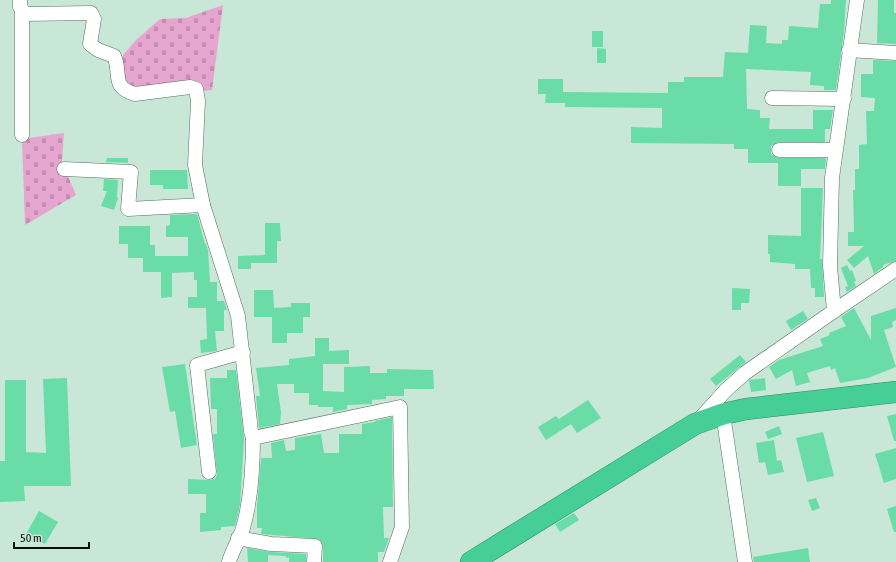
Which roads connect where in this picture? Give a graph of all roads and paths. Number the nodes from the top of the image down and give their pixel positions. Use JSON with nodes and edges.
{"nodes":[{"id":1,"x":857,"y":0,"type":"edge"},
{"id":2,"x":21,"y":6,"type":"edge"},
{"id":3,"x":854,"y":50,"type":"junction"},
{"id":4,"x":896,"y":53,"type":"edge"},
{"id":5,"x":772,"y":98,"type":"dead end"},
{"id":6,"x":844,"y":99,"type":"junction"},
{"id":7,"x":22,"y":135,"type":"dead end"},
{"id":8,"x":779,"y":150,"type":"dead end"},
{"id":9,"x":835,"y":150,"type":"junction"},
{"id":10,"x":64,"y":169,"type":"dead end"},
{"id":11,"x":202,"y":205,"type":"junction"},
{"id":12,"x":896,"y":269,"type":"edge"},
{"id":13,"x":834,"y":311,"type":"junction"},
{"id":14,"x":243,"y":352,"type":"junction"},
{"id":15,"x":896,"y":392,"type":"edge"},
{"id":16,"x":723,"y":414,"type":"junction"},
{"id":17,"x":695,"y":424,"type":"junction"},
{"id":18,"x":253,"y":438,"type":"junction"},
{"id":19,"x":209,"y":472,"type":"dead end"},
{"id":20,"x":238,"y":538,"type":"junction"},
{"id":21,"x":229,"y":562,"type":"edge"},
{"id":22,"x":314,"y":562,"type":"edge"},
{"id":23,"x":390,"y":562,"type":"edge"},
{"id":24,"x":471,"y":562,"type":"edge"},
{"id":25,"x":745,"y":562,"type":"edge"}],
"edges":[{"from":1,"to":3,"type":"street"},
{"from":2,"to":7,"type":"street"},
{"from":2,"to":11,"type":"street"},
{"from":3,"to":4,"type":"street"},
{"from":3,"to":6,"type":"street"},
{"from":5,"to":6,"type":"street"},
{"from":6,"to":9,"type":"street"},
{"from":8,"to":9,"type":"street"},
{"from":9,"to":13,"type":"street"},
{"from":10,"to":11,"type":"street"},
{"from":11,"to":14,"type":"street"},
{"from":12,"to":13,"type":"street"},
{"from":13,"to":17,"type":"street"},
{"from":14,"to":18,"type":"street"},
{"from":14,"to":19,"type":"street"},
{"from":15,"to":16,"type":"highway"},
{"from":16,"to":17,"type":"highway"},
{"from":16,"to":25,"type":"street"},
{"from":17,"to":24,"type":"highway"},
{"from":18,"to":20,"type":"street"},
{"from":18,"to":23,"type":"street"},
{"from":20,"to":21,"type":"street"},
{"from":20,"to":22,"type":"street"}]}
